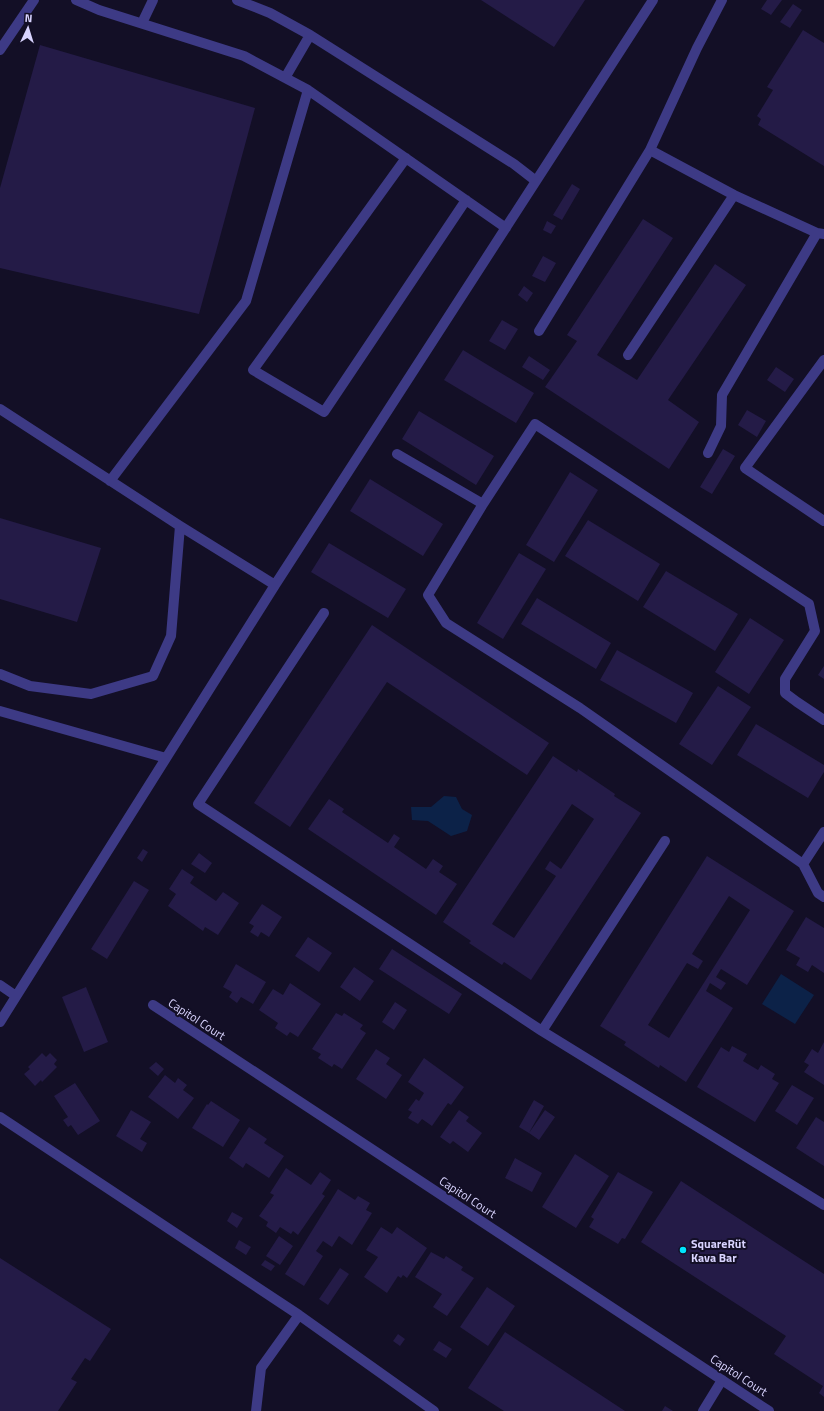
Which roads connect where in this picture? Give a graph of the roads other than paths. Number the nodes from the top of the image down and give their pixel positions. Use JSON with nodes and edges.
{"nodes":[{"id":1,"x":34,"y":0,"type":"edge"},
{"id":2,"x":76,"y":0,"type":"edge"},
{"id":3,"x":153,"y":0,"type":"edge"},
{"id":4,"x":237,"y":0,"type":"edge"},
{"id":5,"x":652,"y":0,"type":"edge"},
{"id":6,"x":722,"y":0,"type":"edge"},
{"id":7,"x":142,"y":23,"type":"junction"},
{"id":8,"x":310,"y":35,"type":"junction"},
{"id":9,"x":0,"y":50,"type":"edge"},
{"id":10,"x":285,"y":78,"type":"junction"},
{"id":11,"x":308,"y":90,"type":"junction"},
{"id":12,"x":650,"y":150,"type":"junction"},
{"id":13,"x":406,"y":158,"type":"junction"},
{"id":14,"x":536,"y":181,"type":"junction"},
{"id":15,"x":734,"y":195,"type":"junction"},
{"id":16,"x":466,"y":200,"type":"junction"},
{"id":17,"x":506,"y":228,"type":"junction"},
{"id":18,"x":820,"y":234,"type":"edge"},
{"id":19,"x":539,"y":331,"type":"dead end"},
{"id":20,"x":628,"y":355,"type":"dead end"},
{"id":21,"x":824,"y":360,"type":"edge"},
{"id":22,"x":0,"y":409,"type":"edge"},
{"id":23,"x":708,"y":453,"type":"dead end"},
{"id":24,"x":397,"y":454,"type":"dead end"},
{"id":25,"x":110,"y":481,"type":"junction"},
{"id":26,"x":483,"y":504,"type":"junction"},
{"id":27,"x":824,"y":521,"type":"edge"},
{"id":28,"x":180,"y":526,"type":"junction"},
{"id":29,"x":275,"y":585,"type":"junction"},
{"id":30,"x":324,"y":613,"type":"dead end"},
{"id":31,"x":0,"y":674,"type":"edge"},
{"id":32,"x":0,"y":711,"type":"edge"},
{"id":33,"x":824,"y":720,"type":"edge"},
{"id":34,"x":166,"y":758,"type":"junction"},
{"id":35,"x":824,"y":832,"type":"edge"},
{"id":36,"x":665,"y":842,"type":"dead end"},
{"id":37,"x":804,"y":864,"type":"junction"},
{"id":38,"x":824,"y":897,"type":"edge"},
{"id":39,"x":0,"y":985,"type":"edge"},
{"id":40,"x":16,"y":996,"type":"junction"},
{"id":41,"x":152,"y":1005,"type":"dead end"},
{"id":42,"x":0,"y":1022,"type":"edge"},
{"id":43,"x":542,"y":1031,"type":"junction"},
{"id":44,"x":0,"y":1117,"type":"edge"},
{"id":45,"x":824,"y":1205,"type":"edge"},
{"id":46,"x":298,"y":1315,"type":"junction"},
{"id":47,"x":722,"y":1380,"type":"junction"},
{"id":48,"x":256,"y":1411,"type":"edge"},
{"id":49,"x":434,"y":1411,"type":"edge"},
{"id":50,"x":703,"y":1411,"type":"edge"},
{"id":51,"x":769,"y":1411,"type":"edge"}],
"edges":[{"from":1,"to":9,"type":"street"},
{"from":2,"to":7,"type":"street"},
{"from":3,"to":7,"type":"street"},
{"from":4,"to":8,"type":"street"},
{"from":5,"to":14,"type":"street"},
{"from":6,"to":12,"type":"street"},
{"from":7,"to":10,"type":"street"},
{"from":8,"to":10,"type":"street"},
{"from":8,"to":14,"type":"street"},
{"from":10,"to":11,"type":"street"},
{"from":11,"to":13,"type":"street"},
{"from":11,"to":25,"type":"street"},
{"from":12,"to":15,"type":"street"},
{"from":12,"to":19,"type":"street"},
{"from":13,"to":16,"type":"street"},
{"from":13,"to":16,"type":"street"},
{"from":14,"to":17,"type":"street"},
{"from":15,"to":18,"type":"street"},
{"from":15,"to":20,"type":"street"},
{"from":16,"to":17,"type":"street"},
{"from":17,"to":29,"type":"street"},
{"from":18,"to":23,"type":"street"},
{"from":21,"to":27,"type":"street"},
{"from":22,"to":25,"type":"street"},
{"from":24,"to":26,"type":"street"},
{"from":25,"to":28,"type":"street"},
{"from":26,"to":33,"type":"street"},
{"from":26,"to":37,"type":"street"},
{"from":28,"to":29,"type":"street"},
{"from":28,"to":31,"type":"street"},
{"from":29,"to":34,"type":"street"},
{"from":30,"to":43,"type":"street"},
{"from":32,"to":34,"type":"street"},
{"from":34,"to":40,"type":"street"},
{"from":35,"to":37,"type":"street"},
{"from":36,"to":43,"type":"street"},
{"from":37,"to":38,"type":"street"},
{"from":39,"to":40,"type":"street"},
{"from":40,"to":42,"type":"street"},
{"from":41,"to":47,"type":"street","name":"Capitol Court"},
{"from":43,"to":45,"type":"street"},
{"from":44,"to":46,"type":"street"},
{"from":46,"to":48,"type":"street"},
{"from":46,"to":49,"type":"street"},
{"from":47,"to":50,"type":"street"},
{"from":47,"to":51,"type":"street","name":"Capitol Court"}]}
